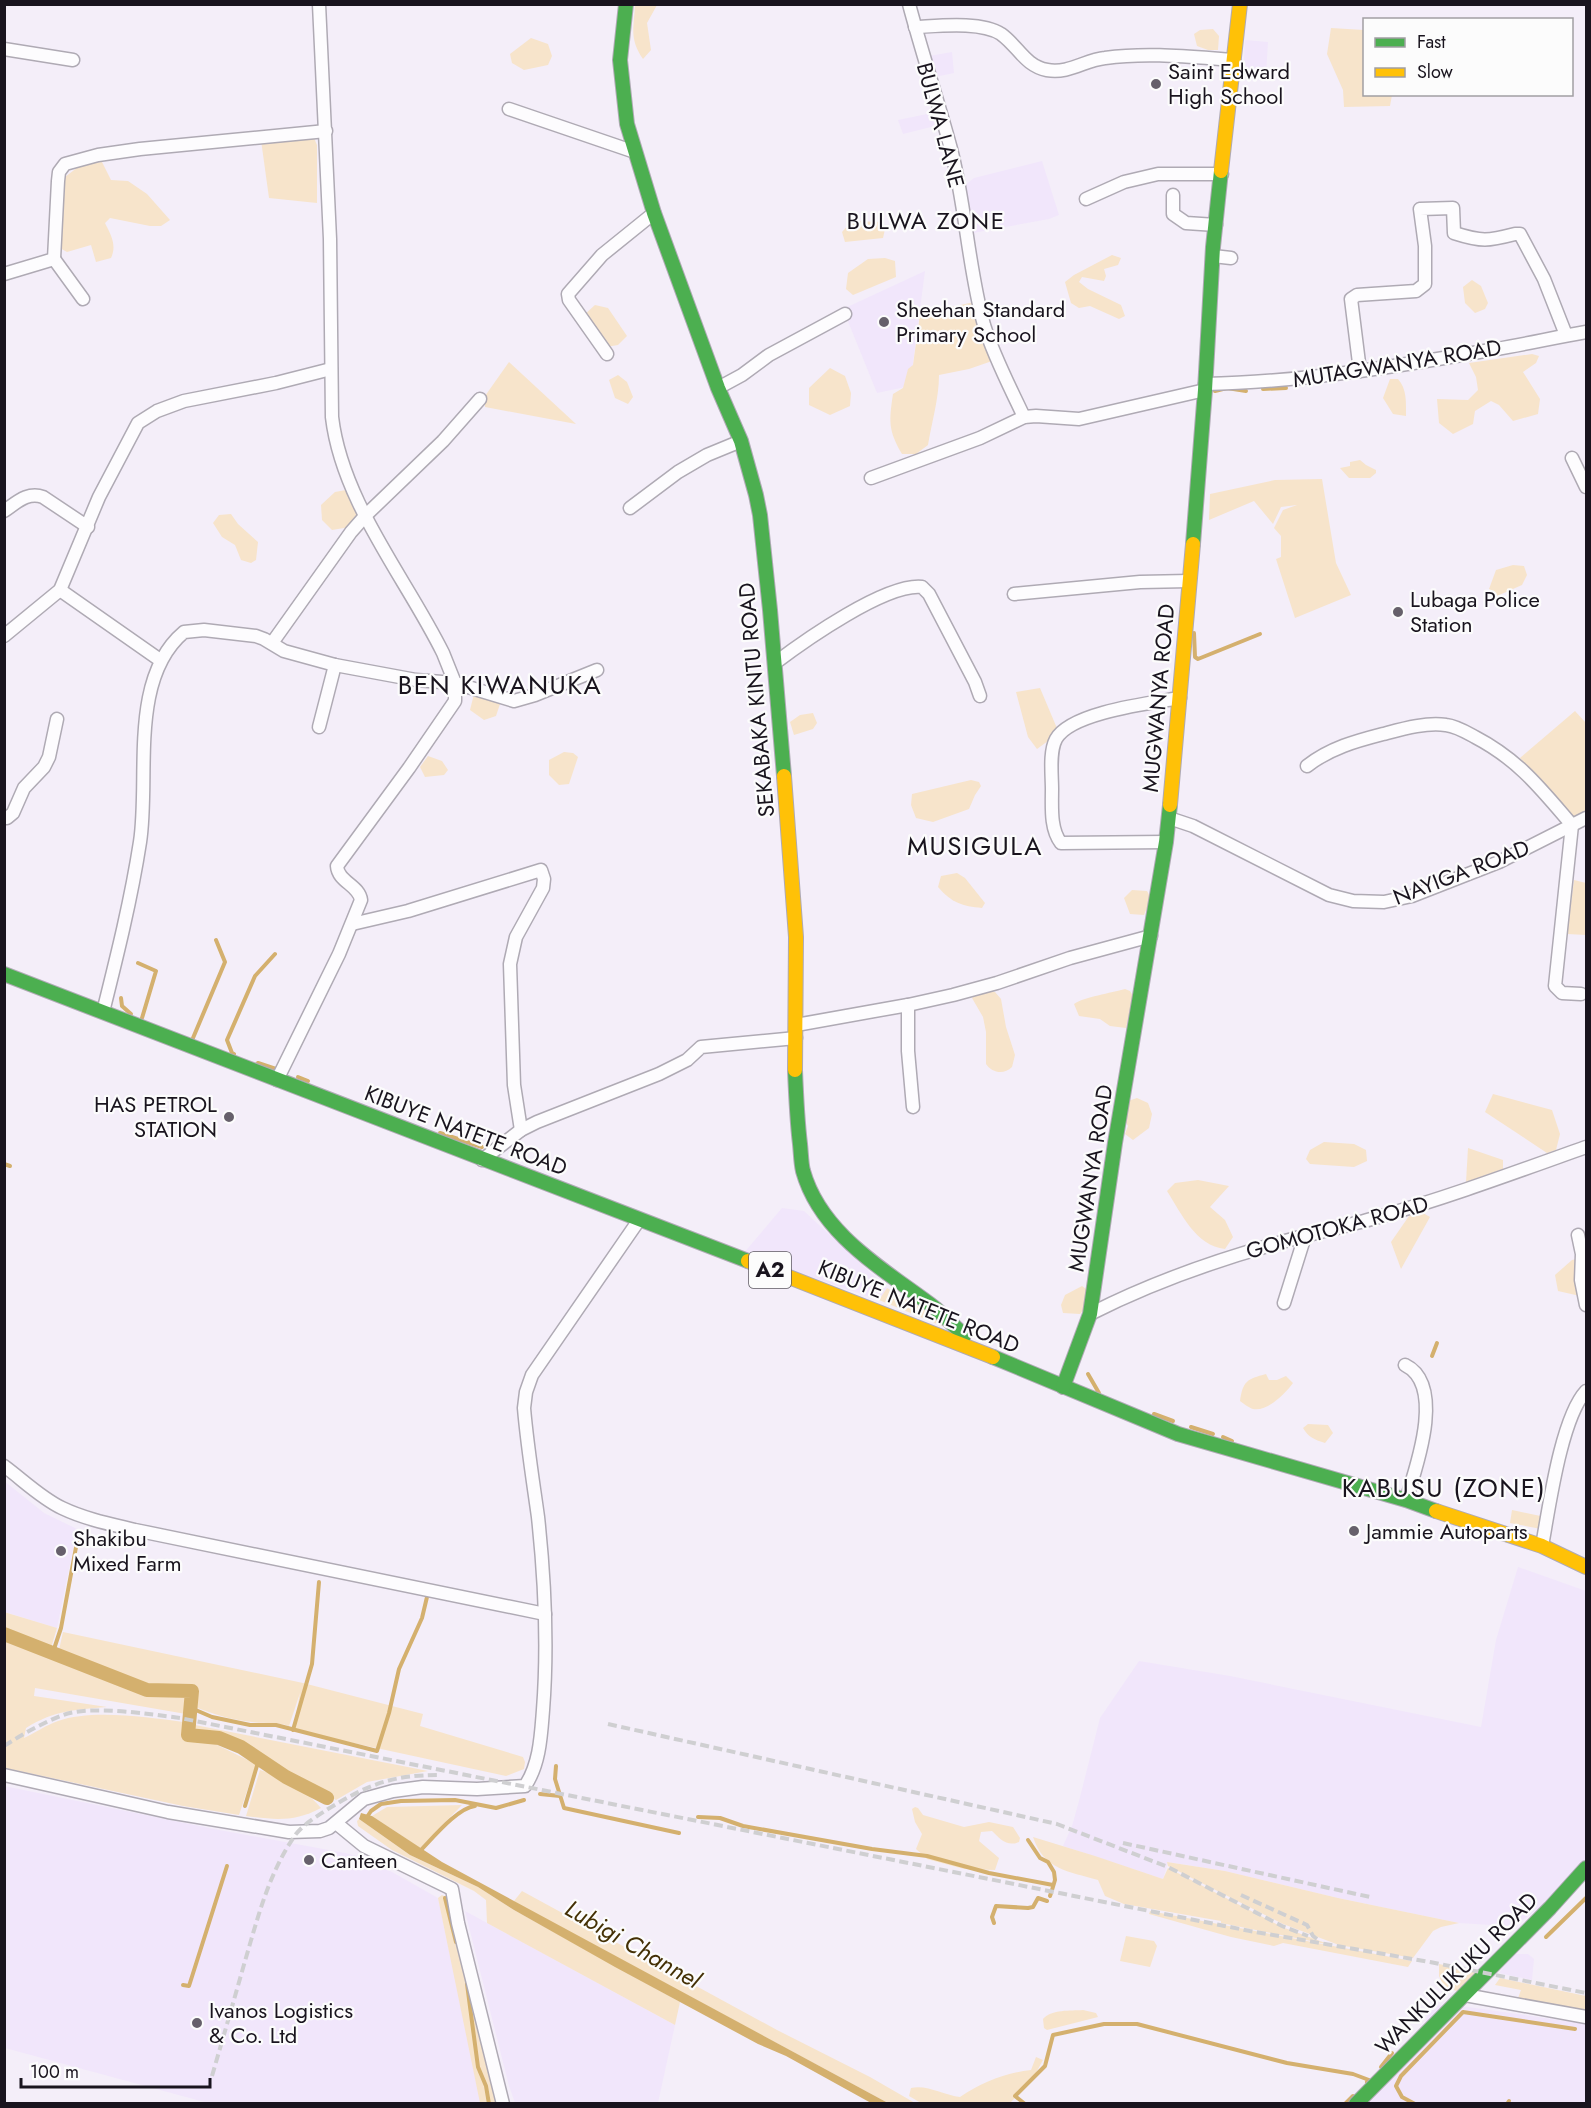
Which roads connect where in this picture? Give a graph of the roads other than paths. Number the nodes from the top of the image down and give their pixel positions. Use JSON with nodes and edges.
{"nodes":[{"id":1,"x":319,"y":4,"type":"edge"},
{"id":2,"x":626,"y":4,"type":"edge"},
{"id":3,"x":909,"y":4,"type":"edge"},
{"id":4,"x":1239,"y":4,"type":"edge"},
{"id":5,"x":915,"y":27,"type":"junction"},
{"id":6,"x":4,"y":49,"type":"edge"},
{"id":7,"x":73,"y":60,"type":"dead end"},
{"id":8,"x":1234,"y":60,"type":"junction"},
{"id":9,"x":509,"y":109,"type":"dead end"},
{"id":10,"x":326,"y":131,"type":"junction"},
{"id":11,"x":635,"y":152,"type":"junction"},
{"id":12,"x":1222,"y":174,"type":"junction"},
{"id":13,"x":1173,"y":195,"type":"dead end"},
{"id":14,"x":1086,"y":199,"type":"dead end"},
{"id":15,"x":654,"y":213,"type":"junction"},
{"id":16,"x":1216,"y":225,"type":"junction"},
{"id":17,"x":1213,"y":256,"type":"junction"},
{"id":18,"x":1231,"y":258,"type":"dead end"},
{"id":19,"x":54,"y":259,"type":"junction"},
{"id":20,"x":4,"y":274,"type":"edge"},
{"id":21,"x":83,"y":299,"type":"dead end"},
{"id":22,"x":845,"y":314,"type":"dead end"},
{"id":23,"x":1587,"y":332,"type":"edge"},
{"id":24,"x":1566,"y":335,"type":"junction"},
{"id":25,"x":607,"y":354,"type":"dead end"},
{"id":26,"x":331,"y":369,"type":"junction"},
{"id":27,"x":1360,"y":371,"type":"junction"},
{"id":28,"x":1205,"y":387,"type":"junction"},
{"id":29,"x":718,"y":388,"type":"junction"},
{"id":30,"x":480,"y":399,"type":"dead end"},
{"id":31,"x":1024,"y":417,"type":"junction"},
{"id":32,"x":741,"y":441,"type":"junction"},
{"id":33,"x":1572,"y":458,"type":"dead end"},
{"id":34,"x":871,"y":478,"type":"dead end"},
{"id":35,"x":1587,"y":487,"type":"edge"},
{"id":36,"x":630,"y":508,"type":"dead end"},
{"id":37,"x":4,"y":512,"type":"edge"},
{"id":38,"x":366,"y":515,"type":"junction"},
{"id":39,"x":88,"y":527,"type":"junction"},
{"id":40,"x":1189,"y":581,"type":"junction"},
{"id":41,"x":60,"y":590,"type":"junction"},
{"id":42,"x":1014,"y":594,"type":"dead end"},
{"id":43,"x":4,"y":636,"type":"edge"},
{"id":44,"x":272,"y":643,"type":"junction"},
{"id":45,"x":160,"y":660,"type":"junction"},
{"id":46,"x":775,"y":663,"type":"junction"},
{"id":47,"x":335,"y":665,"type":"junction"},
{"id":48,"x":597,"y":670,"type":"dead end"},
{"id":49,"x":455,"y":683,"type":"junction"},
{"id":50,"x":980,"y":696,"type":"dead end"},
{"id":51,"x":1180,"y":698,"type":"junction"},
{"id":52,"x":57,"y":719,"type":"dead end"},
{"id":53,"x":319,"y":727,"type":"dead end"},
{"id":54,"x":1307,"y":766,"type":"dead end"},
{"id":55,"x":5,"y":818,"type":"edge"},
{"id":56,"x":1169,"y":818,"type":"junction"},
{"id":57,"x":1587,"y":818,"type":"edge"},
{"id":58,"x":1572,"y":825,"type":"junction"},
{"id":59,"x":1166,"y":842,"type":"junction"},
{"id":60,"x":352,"y":924,"type":"junction"},
{"id":61,"x":1151,"y":936,"type":"junction"},
{"id":62,"x":4,"y":974,"type":"edge"},
{"id":63,"x":1581,"y":994,"type":"dead end"},
{"id":64,"x":908,"y":1005,"type":"junction"},
{"id":65,"x":103,"y":1012,"type":"junction"},
{"id":66,"x":796,"y":1032,"type":"junction"},
{"id":67,"x":277,"y":1080,"type":"junction"},
{"id":68,"x":913,"y":1107,"type":"dead end"},
{"id":69,"x":521,"y":1130,"type":"junction"},
{"id":70,"x":1587,"y":1147,"type":"edge"},
{"id":71,"x":482,"y":1160,"type":"junction"},
{"id":72,"x":639,"y":1220,"type":"junction"},
{"id":73,"x":1578,"y":1235,"type":"dead end"},
{"id":74,"x":1305,"y":1236,"type":"junction"},
{"id":75,"x":1284,"y":1303,"type":"dead end"},
{"id":76,"x":1587,"y":1305,"type":"edge"},
{"id":77,"x":1090,"y":1314,"type":"junction"},
{"id":78,"x":957,"y":1342,"type":"junction"},
{"id":79,"x":1405,"y":1365,"type":"dead end"},
{"id":80,"x":1063,"y":1387,"type":"junction"},
{"id":81,"x":1587,"y":1391,"type":"edge"},
{"id":82,"x":4,"y":1466,"type":"edge"},
{"id":83,"x":1406,"y":1500,"type":"junction"},
{"id":84,"x":1542,"y":1546,"type":"junction"},
{"id":85,"x":1556,"y":1552,"type":"junction"},
{"id":86,"x":1587,"y":1556,"type":"edge"},
{"id":87,"x":1587,"y":1567,"type":"edge"},
{"id":88,"x":545,"y":1614,"type":"junction"},
{"id":89,"x":4,"y":1775,"type":"edge"},
{"id":90,"x":336,"y":1823,"type":"junction"},
{"id":91,"x":1586,"y":1870,"type":"edge"},
{"id":92,"x":1465,"y":1995,"type":"junction"},
{"id":93,"x":1587,"y":2017,"type":"edge"},
{"id":94,"x":503,"y":2103,"type":"edge"},
{"id":95,"x":1356,"y":2103,"type":"edge"}],
"edges":[{"from":1,"to":10,"type":"street"},
{"from":2,"to":11,"type":"street","name":"SEKABAKA KINTU ROAD"},
{"from":3,"to":5,"type":"street","name":"BULWA LANE"},
{"from":4,"to":8,"type":"street","name":"MUGWANYA ROAD"},
{"from":5,"to":8,"type":"street"},
{"from":5,"to":31,"type":"street","name":"BULWA LANE"},
{"from":6,"to":7,"type":"street"},
{"from":8,"to":12,"type":"street","name":"MUGWANYA ROAD"},
{"from":9,"to":11,"type":"street"},
{"from":10,"to":19,"type":"street"},
{"from":10,"to":26,"type":"street"},
{"from":11,"to":15,"type":"street","name":"SEKABAKA KINTU ROAD"},
{"from":12,"to":14,"type":"street"},
{"from":12,"to":16,"type":"street","name":"MUGWANYA ROAD"},
{"from":13,"to":16,"type":"street"},
{"from":15,"to":25,"type":"street"},
{"from":15,"to":29,"type":"street","name":"SEKABAKA KINTU ROAD"},
{"from":16,"to":17,"type":"street","name":"MUGWANYA ROAD"},
{"from":17,"to":18,"type":"street"},
{"from":17,"to":28,"type":"street","name":"MUGWANYA ROAD"},
{"from":19,"to":20,"type":"street"},
{"from":19,"to":21,"type":"street"},
{"from":22,"to":29,"type":"street"},
{"from":23,"to":24,"type":"street","name":"MUTAGWANYA ROAD"},
{"from":24,"to":27,"type":"street","name":"MUTAGWANYA ROAD"},
{"from":24,"to":27,"type":"street"},
{"from":26,"to":38,"type":"street"},
{"from":26,"to":39,"type":"street"},
{"from":27,"to":28,"type":"street","name":"MUTAGWANYA ROAD"},
{"from":28,"to":31,"type":"street","name":"MUTAGWANYA ROAD"},
{"from":28,"to":40,"type":"street","name":"MUGWANYA ROAD"},
{"from":29,"to":32,"type":"street","name":"SEKABAKA KINTU ROAD"},
{"from":30,"to":38,"type":"street"},
{"from":31,"to":34,"type":"street","name":"MUTAGWANYA ROAD"},
{"from":32,"to":36,"type":"street"},
{"from":32,"to":46,"type":"street","name":"SEKABAKA KINTU ROAD"},
{"from":33,"to":35,"type":"street"},
{"from":37,"to":39,"type":"street"},
{"from":38,"to":44,"type":"street"},
{"from":38,"to":49,"type":"street"},
{"from":39,"to":41,"type":"street"},
{"from":40,"to":42,"type":"street"},
{"from":40,"to":51,"type":"street","name":"MUGWANYA ROAD"},
{"from":41,"to":43,"type":"street"},
{"from":41,"to":45,"type":"street"},
{"from":44,"to":45,"type":"street"},
{"from":44,"to":47,"type":"street"},
{"from":45,"to":65,"type":"street"},
{"from":46,"to":50,"type":"street"},
{"from":46,"to":66,"type":"street","name":"SEKABAKA KINTU ROAD"},
{"from":47,"to":49,"type":"street"},
{"from":47,"to":53,"type":"street"},
{"from":48,"to":49,"type":"street"},
{"from":49,"to":60,"type":"street"},
{"from":51,"to":56,"type":"street","name":"MUGWANYA ROAD"},
{"from":51,"to":59,"type":"street"},
{"from":52,"to":55,"type":"street"},
{"from":54,"to":58,"type":"street"},
{"from":56,"to":58,"type":"street","name":"NAYIGA ROAD"},
{"from":56,"to":59,"type":"street","name":"MUGWANYA ROAD"},
{"from":57,"to":58,"type":"street","name":"NAYIGA ROAD"},
{"from":58,"to":63,"type":"street"},
{"from":59,"to":61,"type":"street","name":"MUGWANYA ROAD"},
{"from":60,"to":67,"type":"street"},
{"from":60,"to":69,"type":"street"},
{"from":61,"to":64,"type":"street"},
{"from":61,"to":77,"type":"street","name":"MUGWANYA ROAD"},
{"from":62,"to":65,"type":"street","name":"KIBUYE NATETE ROAD","number":"A2"},
{"from":64,"to":66,"type":"street"},
{"from":64,"to":68,"type":"street"},
{"from":65,"to":67,"type":"street","name":"KIBUYE NATETE ROAD","number":"A2"},
{"from":66,"to":69,"type":"street"},
{"from":66,"to":78,"type":"street","name":"SEKABAKA KINTU ROAD"},
{"from":67,"to":71,"type":"street","name":"KIBUYE NATETE ROAD","number":"A2"},
{"from":69,"to":71,"type":"street"},
{"from":70,"to":74,"type":"street","name":"GOMOTOKA ROAD"},
{"from":71,"to":72,"type":"street","name":"KIBUYE NATETE ROAD","number":"A2"},
{"from":72,"to":78,"type":"street","name":"KIBUYE NATETE ROAD","number":"A2"},
{"from":72,"to":88,"type":"street"},
{"from":73,"to":76,"type":"street"},
{"from":74,"to":75,"type":"street"},
{"from":74,"to":77,"type":"street","name":"GOMOTOKA ROAD"},
{"from":77,"to":80,"type":"street","name":"MUGWANYA ROAD"},
{"from":78,"to":80,"type":"street","name":"KIBUYE NATETE ROAD","number":"A2"},
{"from":79,"to":83,"type":"street"},
{"from":80,"to":83,"type":"street","name":"KIBUYE NATETE ROAD","number":"A2"},
{"from":81,"to":84,"type":"street"},
{"from":82,"to":88,"type":"street"},
{"from":83,"to":84,"type":"street","name":"KIBUYE NATETE ROAD","number":"A2"},
{"from":84,"to":85,"type":"street","name":"KIBUYE NATETE ROAD","number":"A2"},
{"from":85,"to":86,"type":"street","name":"KIBUYE NATETE ROAD","number":"A2"},
{"from":85,"to":87,"type":"street","name":"KIBUYE NATETE ROAD","number":"A2"},
{"from":88,"to":90,"type":"street"},
{"from":89,"to":90,"type":"street"},
{"from":90,"to":94,"type":"street"},
{"from":91,"to":92,"type":"street","name":"WANKULUKUKU ROAD"},
{"from":92,"to":93,"type":"street"},
{"from":92,"to":95,"type":"street","name":"WANKULUKUKU ROAD"}]}
